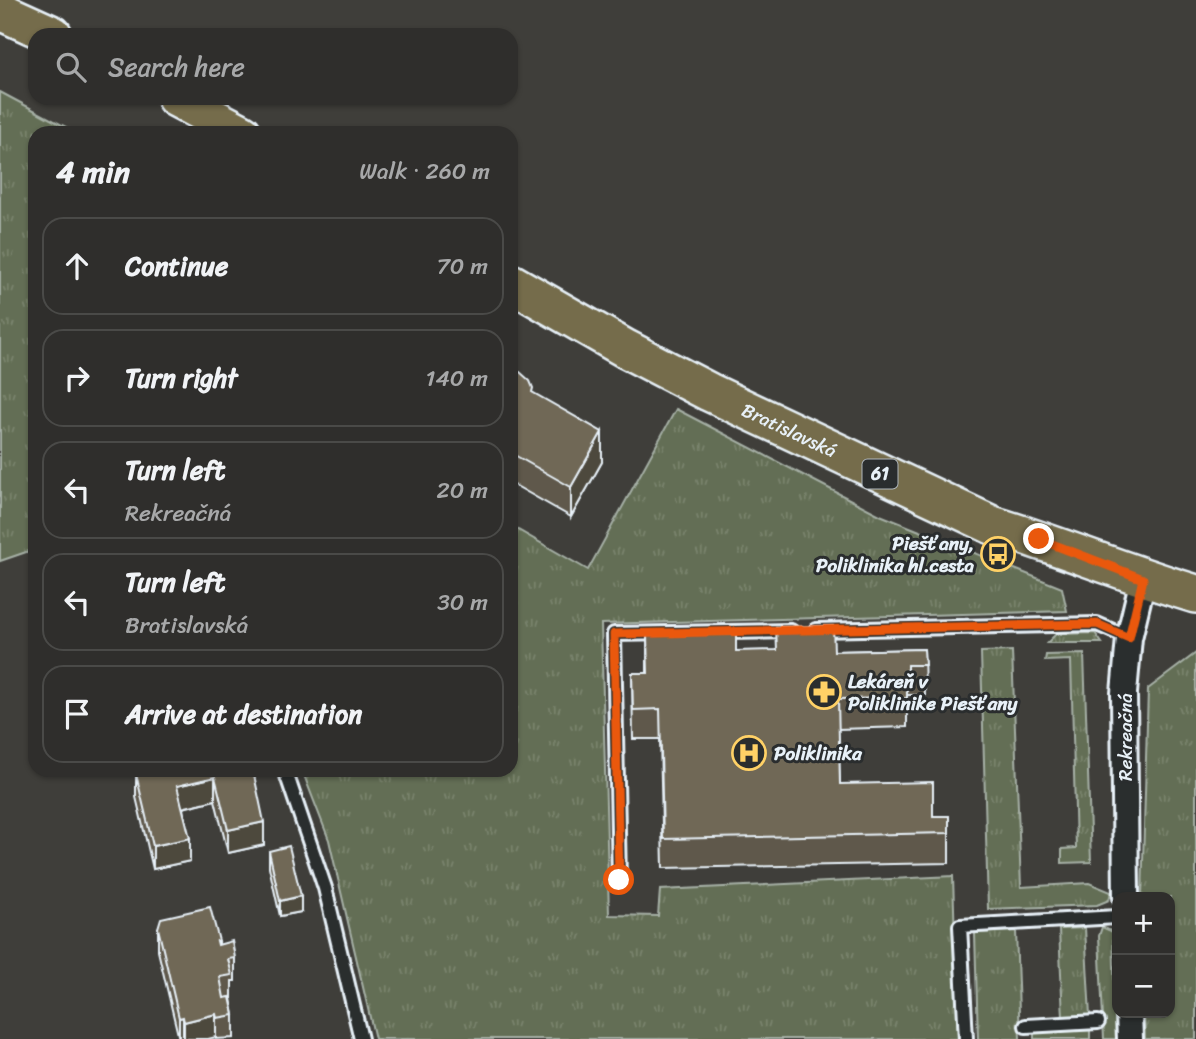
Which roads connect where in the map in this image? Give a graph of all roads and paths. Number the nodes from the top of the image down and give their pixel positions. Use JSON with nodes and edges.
{"nodes":[{"id":1,"x":0,"y":11,"type":"edge"},
{"id":2,"x":38,"y":28,"type":"edge"},
{"id":3,"x":189,"y":105,"type":"edge"},
{"id":4,"x":229,"y":126,"type":"edge"},
{"id":5,"x":518,"y":287,"type":"edge"},
{"id":6,"x":1143,"y":579,"type":"junction"},
{"id":7,"x":1196,"y":594,"type":"edge"},
{"id":8,"x":1129,"y":638,"type":"junction"},
{"id":9,"x":287,"y":777,"type":"edge"},
{"id":10,"x":619,"y":880,"type":"dead end"},
{"id":11,"x":1126,"y":892,"type":"edge"},
{"id":12,"x":1112,"y":917,"type":"edge"},
{"id":13,"x":1129,"y":1018,"type":"edge"},
{"id":14,"x":1098,"y":1022,"type":"dead end"},
{"id":15,"x":1026,"y":1026,"type":"dead end"},
{"id":16,"x":361,"y":1039,"type":"edge"},
{"id":17,"x":966,"y":1039,"type":"edge"},
{"id":18,"x":1130,"y":1039,"type":"edge"}],
"edges":[{"from":1,"to":2,"type":"main road"},
{"from":3,"to":4,"type":"main road"},
{"from":5,"to":6,"type":"main road","name":"Bratislavská","number":"61"},
{"from":6,"to":7,"type":"main road","name":"Bratislavská","number":"61"},
{"from":6,"to":8,"type":"street","name":"Rekreačná"},
{"from":8,"to":10,"type":"lane"},
{"from":8,"to":11,"type":"street","name":"Rekreačná"},
{"from":9,"to":16,"type":"lane"},
{"from":12,"to":17,"type":"lane"},
{"from":13,"to":18,"type":"street"},
{"from":14,"to":15,"type":"lane"}]}
